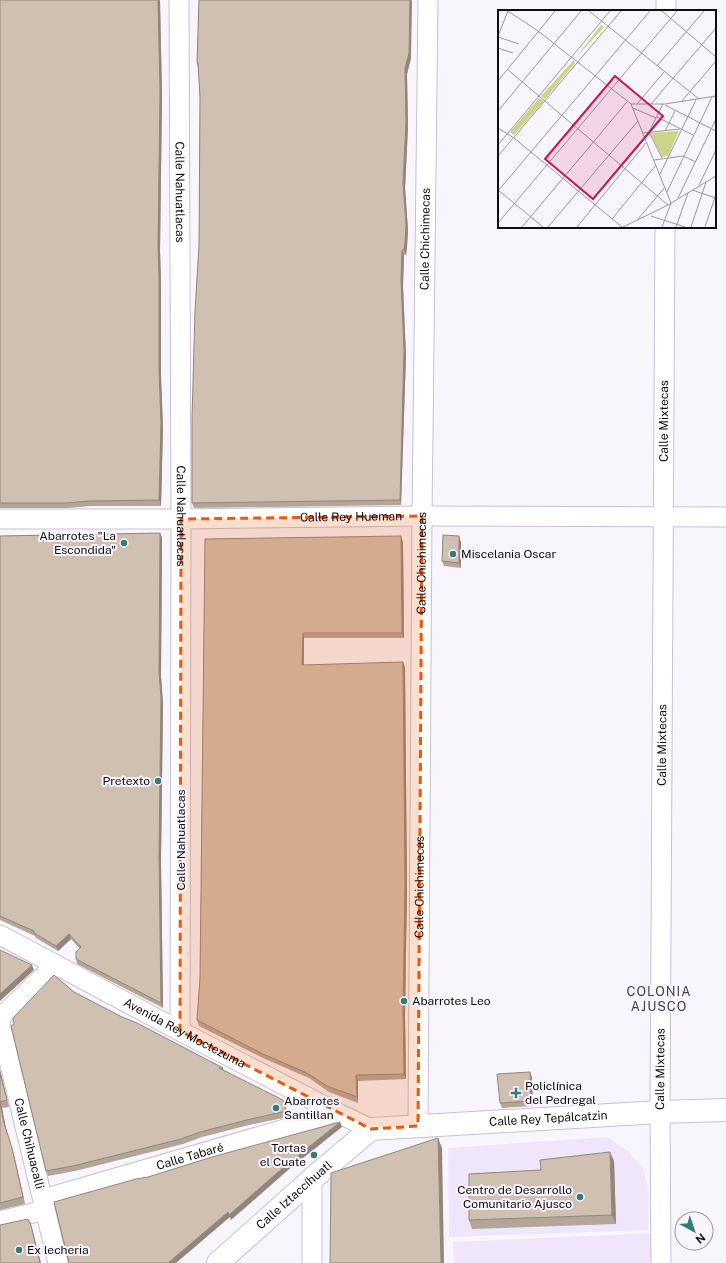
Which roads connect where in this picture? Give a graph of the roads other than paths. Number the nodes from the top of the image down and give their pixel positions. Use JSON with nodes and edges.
{"nodes":[{"id":1,"x":179,"y":0,"type":"edge"},
{"id":2,"x":428,"y":0,"type":"edge"},
{"id":3,"x":665,"y":228,"type":"edge"},
{"id":4,"x":422,"y":516,"type":"junction"},
{"id":5,"x":664,"y":516,"type":"junction"},
{"id":6,"x":726,"y":516,"type":"edge"},
{"id":7,"x":0,"y":519,"type":"edge"},
{"id":8,"x":181,"y":519,"type":"junction"},
{"id":9,"x":0,"y":935,"type":"edge"},
{"id":10,"x":55,"y":965,"type":"junction"},
{"id":11,"x":0,"y":1018,"type":"edge"},
{"id":12,"x":0,"y":1023,"type":"edge"},
{"id":13,"x":180,"y":1031,"type":"junction"},
{"id":14,"x":726,"y":1110,"type":"edge"},
{"id":15,"x":336,"y":1112,"type":"junction"},
{"id":16,"x":660,"y":1112,"type":"junction"},
{"id":17,"x":418,"y":1126,"type":"junction"},
{"id":18,"x":371,"y":1129,"type":"junction"},
{"id":19,"x":312,"y":1179,"type":"junction"},
{"id":20,"x":44,"y":1204,"type":"junction"},
{"id":21,"x":0,"y":1221,"type":"edge"},
{"id":22,"x":58,"y":1263,"type":"edge"},
{"id":23,"x":218,"y":1263,"type":"edge"},
{"id":24,"x":312,"y":1263,"type":"edge"},
{"id":25,"x":662,"y":1263,"type":"edge"}],
"edges":[{"from":1,"to":8,"type":"street","name":"Calle Nahuatlacas"},
{"from":2,"to":4,"type":"street","name":"Calle Chichimecas"},
{"from":3,"to":5,"type":"street","name":"Calle Mixtecas"},
{"from":4,"to":5,"type":"street","name":"Calle Rey Hueman"},
{"from":4,"to":8,"type":"street","name":"Calle Rey Hueman"},
{"from":4,"to":17,"type":"street","name":"Calle Chichimecas"},
{"from":5,"to":6,"type":"street","name":"Calle Rey Hueman"},
{"from":5,"to":16,"type":"street","name":"Calle Mixtecas"},
{"from":7,"to":8,"type":"street","name":"Calle Rey Hueman"},
{"from":8,"to":13,"type":"street","name":"Calle Nahuatlacas"},
{"from":9,"to":10,"type":"street","name":"Avenida Rey Moctezuma"},
{"from":10,"to":11,"type":"street"},
{"from":10,"to":13,"type":"street","name":"Avenida Rey Moctezuma"},
{"from":12,"to":20,"type":"street","name":"Calle Chihuacalli"},
{"from":13,"to":15,"type":"street","name":"Avenida Rey Moctezuma"},
{"from":14,"to":16,"type":"street","name":"Calle Rey Tepálcatzin"},
{"from":15,"to":18,"type":"street","name":"Avenida Rey Moctezuma"},
{"from":15,"to":20,"type":"street","name":"Calle Tabaré"},
{"from":16,"to":17,"type":"street","name":"Calle Rey Tepálcatzin"},
{"from":16,"to":25,"type":"street","name":"Calle Mixtecas"},
{"from":17,"to":18,"type":"street","name":"Calle Rey Tepálcatzin"},
{"from":18,"to":19,"type":"street","name":"Calle Iztaccíhuatl"},
{"from":19,"to":23,"type":"street","name":"Calle Iztaccíhuatl"},
{"from":19,"to":24,"type":"street"},
{"from":20,"to":21,"type":"street","name":"Calle Tabaré"},
{"from":20,"to":22,"type":"street","name":"Calle Chihuacalli"}]}
